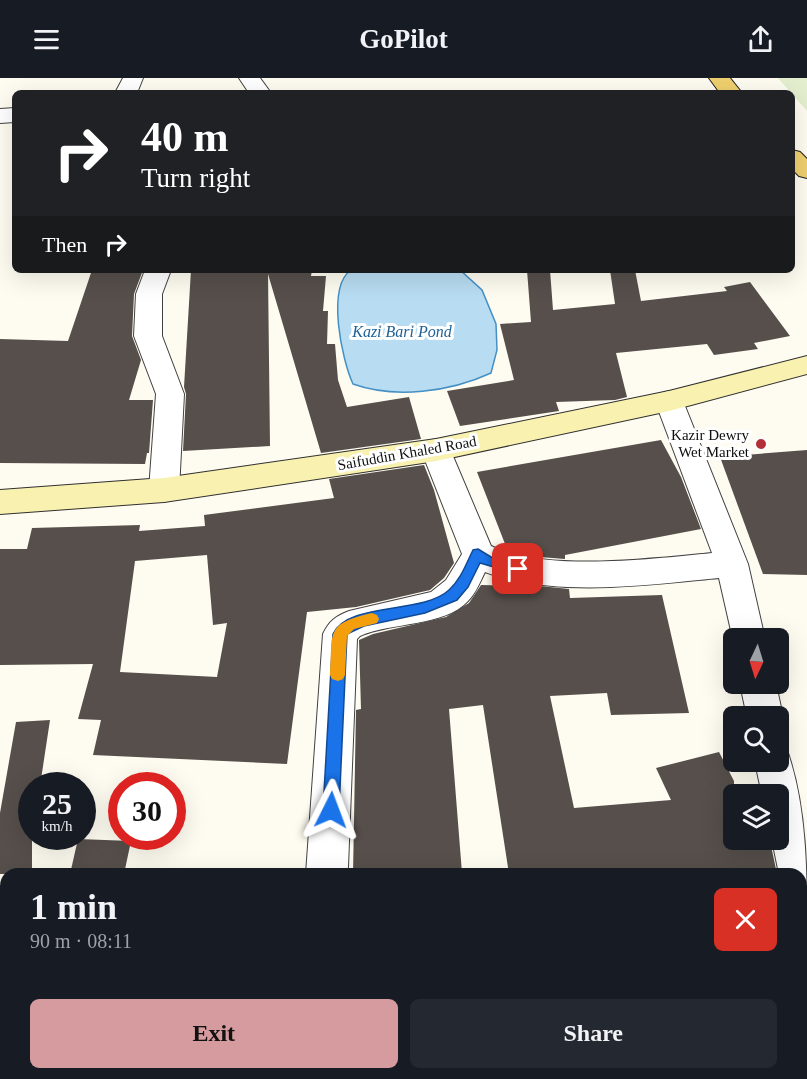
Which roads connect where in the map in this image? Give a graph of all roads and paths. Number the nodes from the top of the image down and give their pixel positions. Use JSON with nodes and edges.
{"nodes":[{"id":1,"x":719,"y":78,"type":"edge"},
{"id":2,"x":729,"y":90,"type":"edge"},
{"id":3,"x":795,"y":160,"type":"edge"},
{"id":4,"x":807,"y":171,"type":"edge"},
{"id":5,"x":795,"y":183,"type":"edge"},
{"id":6,"x":807,"y":193,"type":"edge"},
{"id":7,"x":157,"y":273,"type":"edge"},
{"id":8,"x":807,"y":365,"type":"edge"},
{"id":9,"x":669,"y":400,"type":"junction"},
{"id":10,"x":436,"y":450,"type":"junction"},
{"id":11,"x":164,"y":490,"type":"junction"},
{"id":12,"x":0,"y":502,"type":"edge"},
{"id":13,"x":478,"y":554,"type":"junction"},
{"id":14,"x":732,"y":564,"type":"junction"},
{"id":15,"x":746,"y":628,"type":"edge"},
{"id":16,"x":776,"y":772,"type":"edge"},
{"id":17,"x":328,"y":868,"type":"edge"},
{"id":18,"x":798,"y":868,"type":"edge"}],
"edges":[{"from":1,"to":2,"type":"main road"},
{"from":3,"to":4,"type":"main road"},
{"from":5,"to":6,"type":"main road"},
{"from":7,"to":11,"type":"street"},
{"from":8,"to":9,"type":"main road","name":"Saifuddin Khaled Road"},
{"from":9,"to":10,"type":"main road","name":"Saifuddin Khaled Road"},
{"from":9,"to":14,"type":"street"},
{"from":10,"to":11,"type":"main road","name":"Saifuddin Khaled Road"},
{"from":10,"to":13,"type":"street"},
{"from":11,"to":12,"type":"main road","name":"Saifuddin Khaled Road"},
{"from":13,"to":14,"type":"street"},
{"from":13,"to":17,"type":"street"},
{"from":14,"to":15,"type":"street"},
{"from":16,"to":18,"type":"street"}]}
